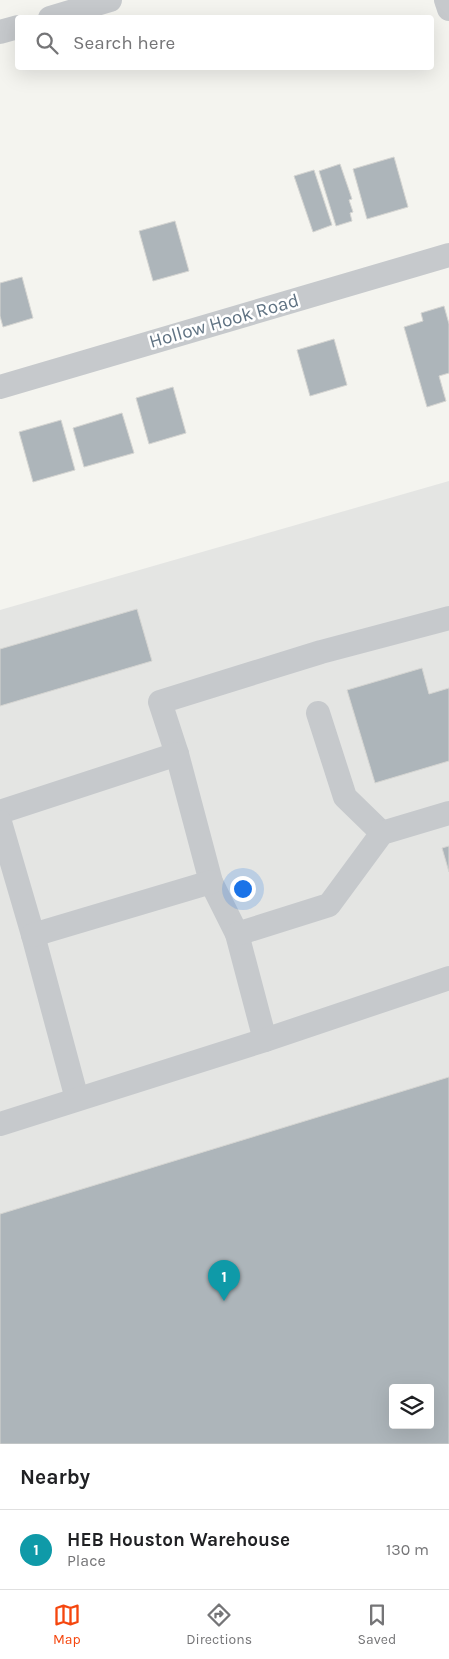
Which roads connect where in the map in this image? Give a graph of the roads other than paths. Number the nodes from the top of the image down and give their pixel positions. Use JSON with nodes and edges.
{"nodes":[{"id":1,"x":110,"y":0,"type":"edge"},
{"id":2,"x":446,"y":0,"type":"edge"},
{"id":3,"x":449,"y":9,"type":"edge"},
{"id":4,"x":60,"y":15,"type":"edge"},
{"id":5,"x":15,"y":28,"type":"edge"},
{"id":6,"x":0,"y":32,"type":"edge"},
{"id":7,"x":449,"y":255,"type":"edge"},
{"id":8,"x":0,"y":386,"type":"edge"},
{"id":9,"x":449,"y":618,"type":"edge"},
{"id":10,"x":318,"y":713,"type":"dead end"},
{"id":11,"x":177,"y":754,"type":"junction"},
{"id":12,"x":0,"y":812,"type":"edge"},
{"id":13,"x":449,"y":813,"type":"edge"},
{"id":14,"x":0,"y":822,"type":"edge"},
{"id":15,"x":382,"y":833,"type":"junction"},
{"id":16,"x":212,"y":882,"type":"junction"},
{"id":17,"x":237,"y":934,"type":"junction"},
{"id":18,"x":33,"y":935,"type":"junction"},
{"id":19,"x":449,"y":978,"type":"edge"},
{"id":20,"x":265,"y":1040,"type":"junction"},
{"id":21,"x":77,"y":1099,"type":"junction"},
{"id":22,"x":0,"y":1124,"type":"edge"}],
"edges":[{"from":1,"to":4,"type":"street"},
{"from":2,"to":3,"type":"street"},
{"from":5,"to":6,"type":"street"},
{"from":7,"to":8,"type":"street","name":"Hollow Hook Road"},
{"from":9,"to":11,"type":"street"},
{"from":10,"to":15,"type":"street"},
{"from":11,"to":12,"type":"street"},
{"from":11,"to":16,"type":"street"},
{"from":13,"to":15,"type":"street"},
{"from":14,"to":18,"type":"street"},
{"from":15,"to":17,"type":"street"},
{"from":16,"to":17,"type":"street"},
{"from":16,"to":18,"type":"street"},
{"from":17,"to":20,"type":"street"},
{"from":18,"to":21,"type":"street"},
{"from":19,"to":20,"type":"street"},
{"from":20,"to":21,"type":"street"},
{"from":21,"to":22,"type":"street"}]}
